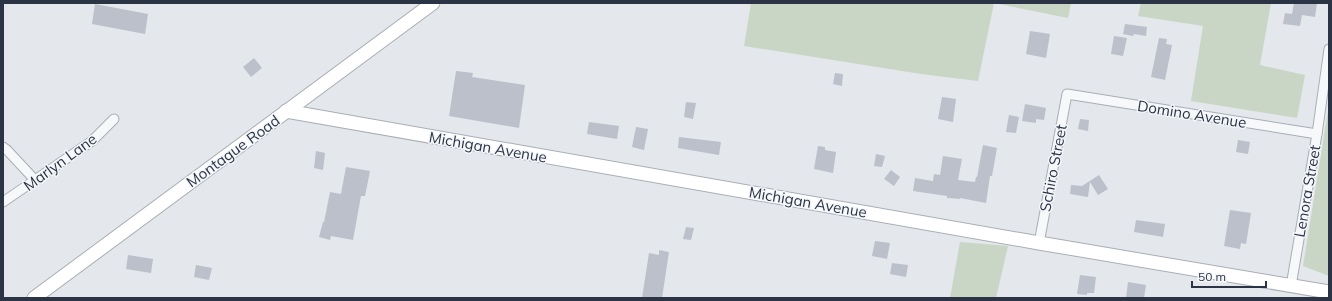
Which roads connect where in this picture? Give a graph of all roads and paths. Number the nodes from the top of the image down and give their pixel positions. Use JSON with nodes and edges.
{"nodes":[{"id":1,"x":432,"y":3,"type":"edge"},
{"id":2,"x":1329,"y":49,"type":"edge"},
{"id":3,"x":1067,"y":94,"type":"joint"},
{"id":4,"x":286,"y":111,"type":"junction"},
{"id":5,"x":114,"y":119,"type":"dead end"},
{"id":6,"x":1317,"y":134,"type":"junction"},
{"id":7,"x":3,"y":147,"type":"edge"},
{"id":8,"x":35,"y":180,"type":"junction"},
{"id":9,"x":3,"y":202,"type":"edge"},
{"id":10,"x":1039,"y":243,"type":"junction"},
{"id":11,"x":1291,"y":286,"type":"junction"},
{"id":12,"x":1329,"y":292,"type":"edge"},
{"id":13,"x":34,"y":298,"type":"edge"}],
"edges":[{"from":1,"to":4,"type":"main road","name":"Montague Road"},
{"from":2,"to":6,"type":"street","name":"Lenora Street"},
{"from":3,"to":6,"type":"street","name":"Domino Avenue"},
{"from":3,"to":10,"type":"street","name":"Schiro Street"},
{"from":4,"to":10,"type":"main road","name":"Michigan Avenue"},
{"from":4,"to":13,"type":"main road","name":"Montague Road"},
{"from":5,"to":8,"type":"street","name":"Marlyn Lane"},
{"from":6,"to":11,"type":"street","name":"Lenora Street"},
{"from":7,"to":8,"type":"street"},
{"from":8,"to":9,"type":"street","name":"Marlyn Lane"},
{"from":10,"to":11,"type":"main road","name":"Michigan Avenue"},
{"from":11,"to":12,"type":"main road","name":"Michigan Avenue"}]}
